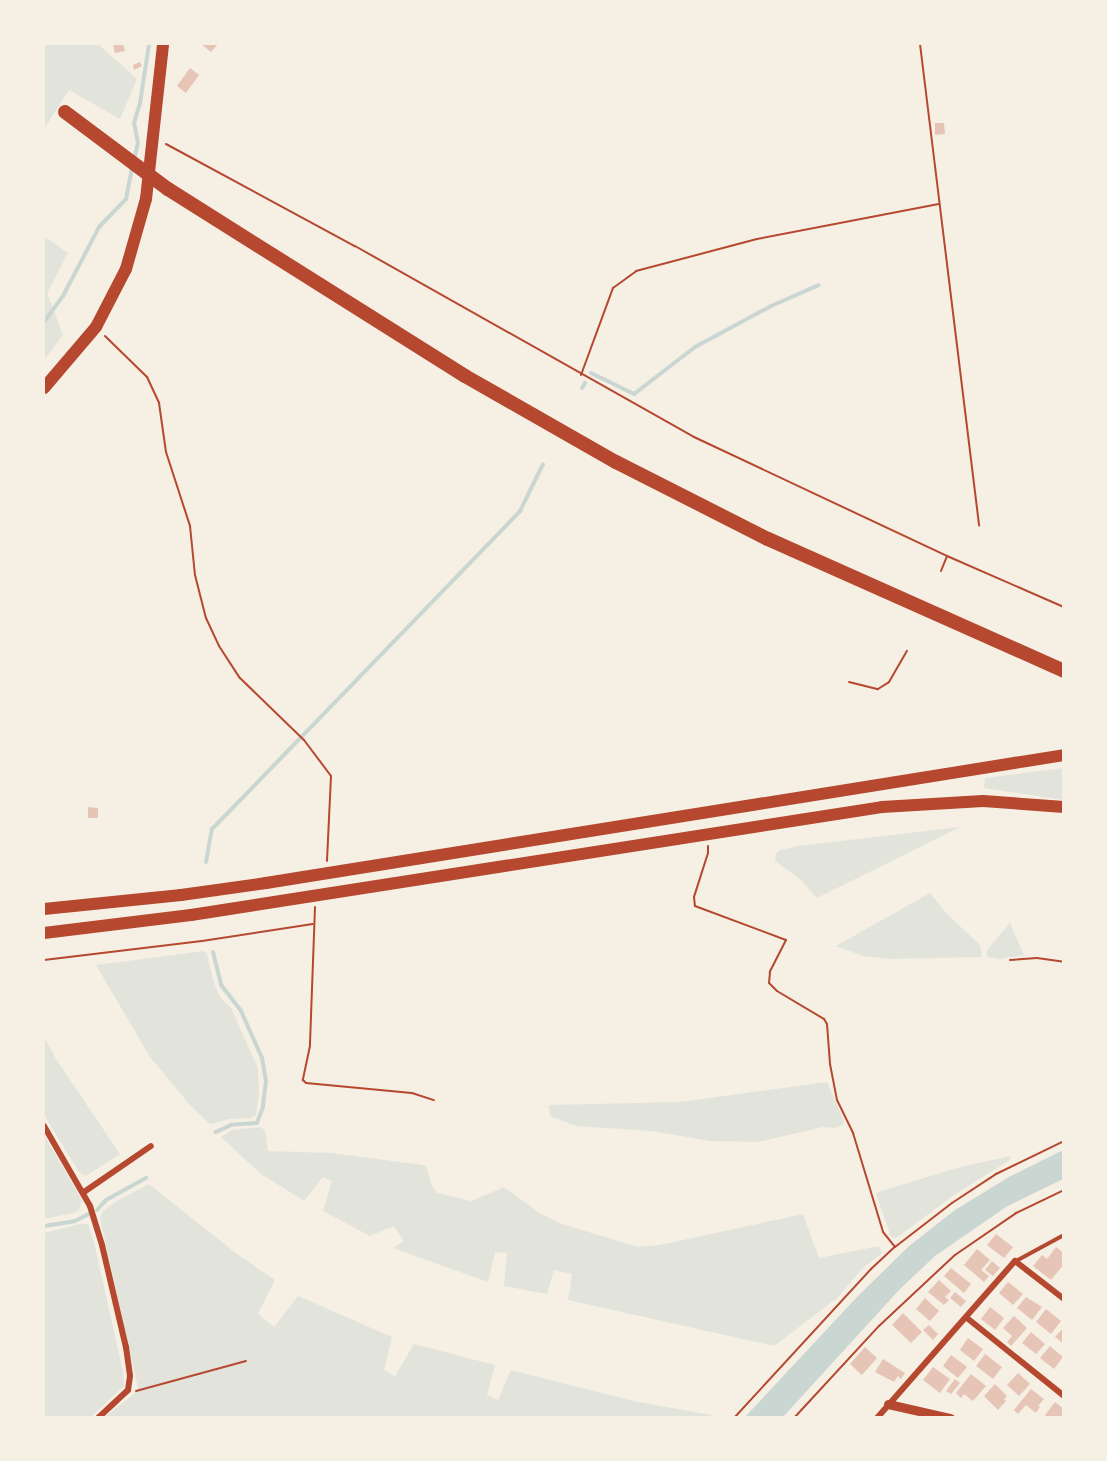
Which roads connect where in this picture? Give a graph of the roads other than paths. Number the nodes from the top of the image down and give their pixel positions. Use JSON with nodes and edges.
{"nodes":[{"id":1,"x":163,"y":44,"type":"edge"},
{"id":2,"x":65,"y":112,"type":"dead end"},
{"id":3,"x":44,"y":388,"type":"edge"},
{"id":4,"x":1064,"y":671,"type":"edge"},
{"id":5,"x":1064,"y":755,"type":"edge"},
{"id":6,"x":1064,"y":807,"type":"edge"},
{"id":7,"x":44,"y":909,"type":"edge"},
{"id":8,"x":44,"y":933,"type":"edge"},
{"id":9,"x":44,"y":1126,"type":"edge"},
{"id":10,"x":151,"y":1146,"type":"dead end"},
{"id":11,"x":84,"y":1192,"type":"junction"},
{"id":12,"x":1064,"y":1235,"type":"edge"},
{"id":13,"x":1015,"y":1261,"type":"junction"},
{"id":14,"x":1064,"y":1299,"type":"edge"},
{"id":15,"x":967,"y":1318,"type":"junction"},
{"id":16,"x":1064,"y":1396,"type":"edge"},
{"id":17,"x":888,"y":1404,"type":"junction"},
{"id":18,"x":98,"y":1418,"type":"edge"},
{"id":19,"x":877,"y":1418,"type":"edge"},
{"id":20,"x":950,"y":1418,"type":"edge"}],
"edges":[{"from":1,"to":3,"type":"main road"},
{"from":2,"to":4,"type":"highway"},
{"from":5,"to":7,"type":"main road"},
{"from":6,"to":8,"type":"main road"},
{"from":9,"to":11,"type":"street"},
{"from":10,"to":11,"type":"street"},
{"from":11,"to":18,"type":"street"},
{"from":12,"to":13,"type":"lane"},
{"from":13,"to":14,"type":"street"},
{"from":13,"to":15,"type":"street"},
{"from":15,"to":16,"type":"street"},
{"from":15,"to":17,"type":"street"},
{"from":17,"to":19,"type":"street"},
{"from":17,"to":20,"type":"street"}]}
